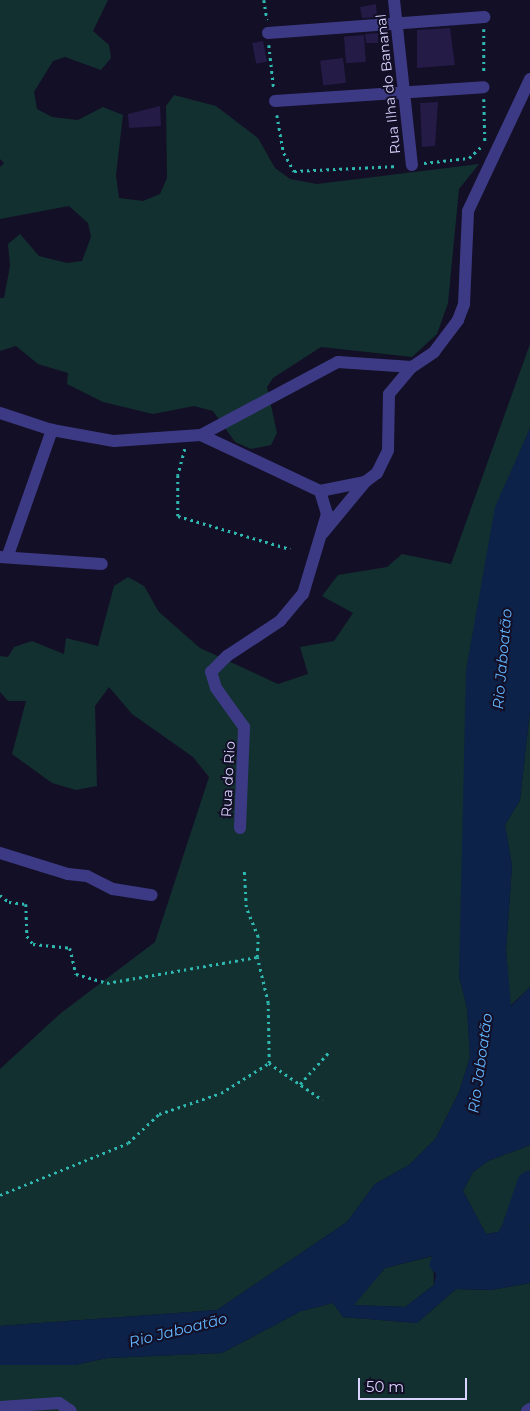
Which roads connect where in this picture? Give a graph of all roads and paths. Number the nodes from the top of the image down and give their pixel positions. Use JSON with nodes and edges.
{"nodes":[{"id":1,"x":264,"y":0,"type":"edge"},
{"id":2,"x":394,"y":0,"type":"edge"},
{"id":3,"x":484,"y":17,"type":"joint"},
{"id":4,"x":396,"y":22,"type":"junction"},
{"id":5,"x":268,"y":33,"type":"junction"},
{"id":6,"x":530,"y":78,"type":"edge"},
{"id":7,"x":484,"y":87,"type":"junction"},
{"id":8,"x":403,"y":92,"type":"junction"},
{"id":9,"x":275,"y":101,"type":"junction"},
{"id":10,"x":412,"y":165,"type":"junction"},
{"id":11,"x":412,"y":367,"type":"junction"},
{"id":12,"x":0,"y":413,"type":"edge"},
{"id":13,"x":52,"y":430,"type":"junction"},
{"id":14,"x":201,"y":435,"type":"junction"},
{"id":15,"x":180,"y":436,"type":"junction"},
{"id":16,"x":365,"y":482,"type":"junction"},
{"id":17,"x":320,"y":491,"type":"junction"},
{"id":18,"x":323,"y":533,"type":"junction"},
{"id":19,"x":290,"y":550,"type":"dead end"},
{"id":20,"x":4,"y":556,"type":"edge"},
{"id":21,"x":102,"y":564,"type":"dead end"},
{"id":22,"x":240,"y":828,"type":"dead end"},
{"id":23,"x":0,"y":853,"type":"edge"},
{"id":24,"x":244,"y":868,"type":"dead end"},
{"id":25,"x":0,"y":895,"type":"edge"},
{"id":26,"x":152,"y":895,"type":"dead end"},
{"id":27,"x":257,"y":957,"type":"junction"},
{"id":28,"x":329,"y":1052,"type":"dead end"},
{"id":29,"x":269,"y":1062,"type":"junction"},
{"id":30,"x":300,"y":1084,"type":"junction"},
{"id":31,"x":323,"y":1100,"type":"dead end"},
{"id":32,"x":0,"y":1195,"type":"edge"},
{"id":33,"x":0,"y":1407,"type":"edge"},
{"id":34,"x":71,"y":1411,"type":"edge"}],
"edges":[{"from":1,"to":5,"type":"path"},
{"from":2,"to":4,"type":"street","name":"Rua Ilha do Bananal"},
{"from":3,"to":4,"type":"street"},
{"from":3,"to":7,"type":"path"},
{"from":4,"to":5,"type":"street"},
{"from":4,"to":8,"type":"street","name":"Rua Ilha do Bananal"},
{"from":5,"to":9,"type":"path"},
{"from":6,"to":11,"type":"street"},
{"from":7,"to":8,"type":"street"},
{"from":7,"to":10,"type":"path"},
{"from":8,"to":9,"type":"street"},
{"from":8,"to":10,"type":"street","name":"Rua Ilha do Bananal"},
{"from":9,"to":10,"type":"path"},
{"from":11,"to":14,"type":"street"},
{"from":11,"to":16,"type":"street"},
{"from":12,"to":13,"type":"street"},
{"from":13,"to":15,"type":"street"},
{"from":13,"to":20,"type":"street"},
{"from":14,"to":15,"type":"street"},
{"from":14,"to":17,"type":"street"},
{"from":15,"to":19,"type":"path"},
{"from":16,"to":17,"type":"street"},
{"from":16,"to":18,"type":"street"},
{"from":17,"to":18,"type":"street","name":"Rua do Rio"},
{"from":18,"to":22,"type":"street","name":"Rua do Rio"},
{"from":20,"to":21,"type":"street"},
{"from":23,"to":26,"type":"street"},
{"from":24,"to":27,"type":"path"},
{"from":25,"to":27,"type":"path"},
{"from":27,"to":29,"type":"path"},
{"from":28,"to":30,"type":"path"},
{"from":29,"to":30,"type":"path"},
{"from":29,"to":32,"type":"path"},
{"from":30,"to":31,"type":"path"},
{"from":33,"to":34,"type":"street"}]}
